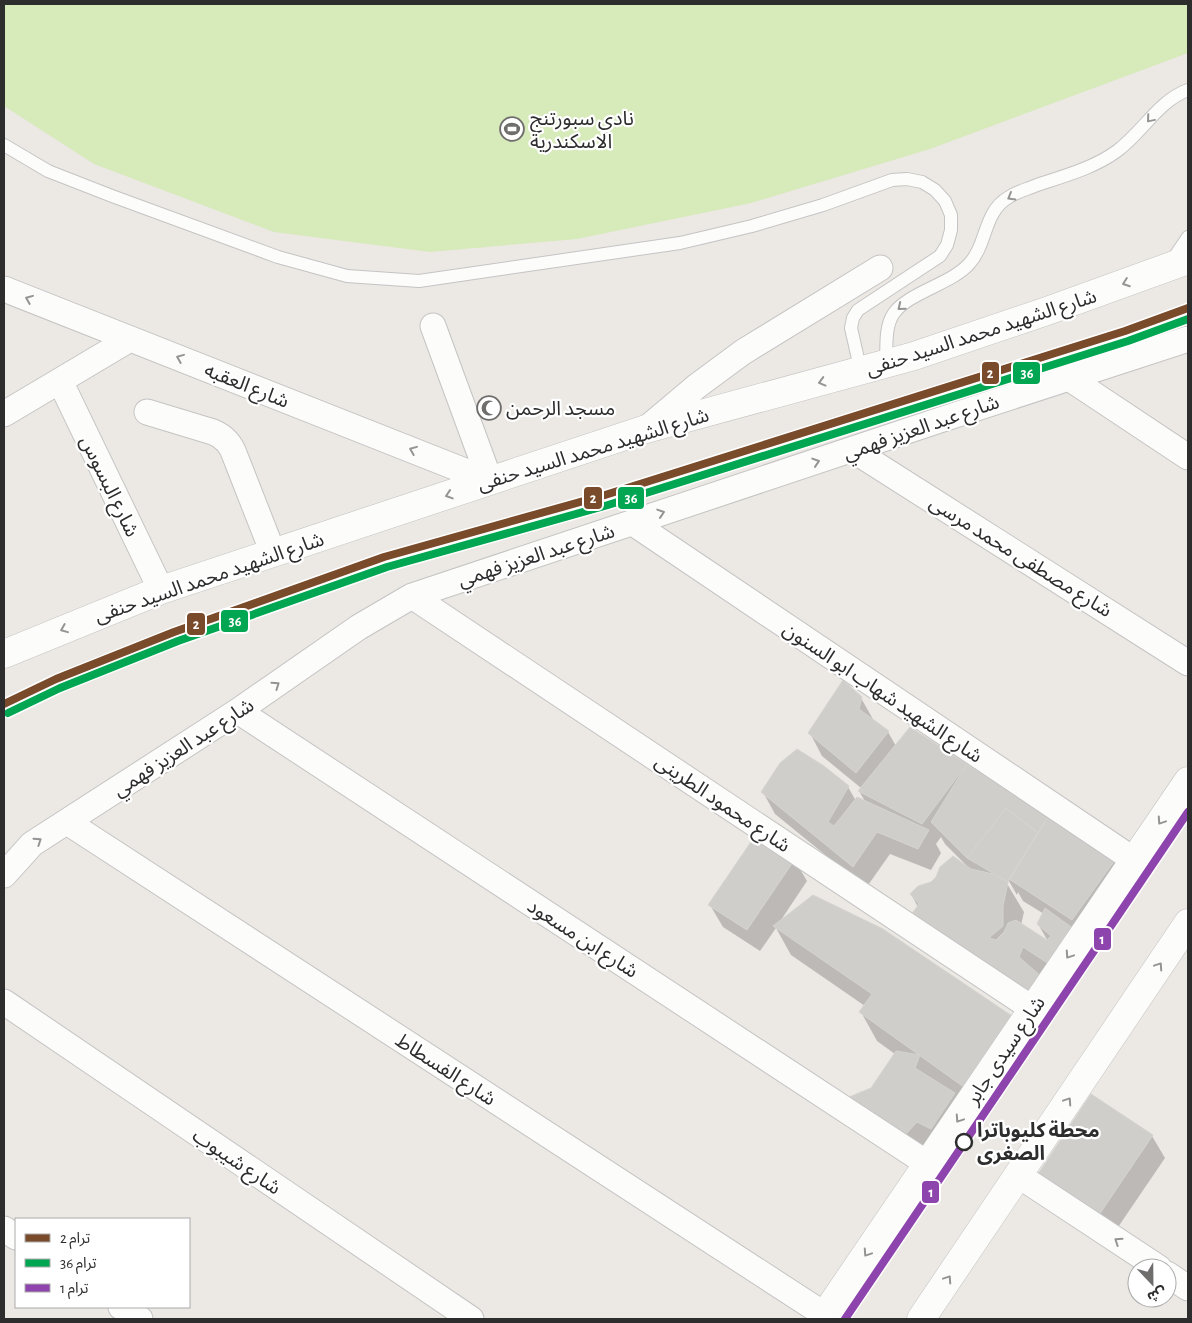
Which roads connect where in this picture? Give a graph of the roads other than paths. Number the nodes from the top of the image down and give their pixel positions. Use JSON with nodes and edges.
{"nodes":[{"id":1,"x":1188,"y":90,"type":"edge"},
{"id":2,"x":4,"y":145,"type":"edge"},
{"id":3,"x":1188,"y":237,"type":"edge"},
{"id":4,"x":1177,"y":264,"type":"edge"},
{"id":5,"x":880,"y":268,"type":"dead end"},
{"id":6,"x":4,"y":289,"type":"edge"},
{"id":7,"x":433,"y":326,"type":"dead end"},
{"id":8,"x":130,"y":339,"type":"junction"},
{"id":9,"x":1188,"y":339,"type":"edge"},
{"id":10,"x":886,"y":365,"type":"junction"},
{"id":11,"x":861,"y":372,"type":"junction"},
{"id":12,"x":1069,"y":378,"type":"junction"},
{"id":13,"x":60,"y":381,"type":"junction"},
{"id":14,"x":147,"y":412,"type":"dead end"},
{"id":15,"x":4,"y":414,"type":"edge"},
{"id":16,"x":646,"y":429,"type":"junction"},
{"id":17,"x":853,"y":450,"type":"junction"},
{"id":18,"x":1188,"y":457,"type":"edge"},
{"id":19,"x":490,"y":481,"type":"junction"},
{"id":20,"x":633,"y":522,"type":"junction"},
{"id":21,"x":273,"y":553,"type":"junction"},
{"id":22,"x":160,"y":590,"type":"junction"},
{"id":23,"x":412,"y":596,"type":"junction"},
{"id":24,"x":6,"y":647,"type":"edge"},
{"id":25,"x":1188,"y":663,"type":"edge"},
{"id":26,"x":238,"y":711,"type":"junction"},
{"id":27,"x":1188,"y":780,"type":"edge"},
{"id":28,"x":67,"y":822,"type":"junction"},
{"id":29,"x":1134,"y":860,"type":"junction"},
{"id":30,"x":4,"y":875,"type":"edge"},
{"id":31,"x":1188,"y":923,"type":"edge"},
{"id":32,"x":4,"y":1002,"type":"edge"},
{"id":33,"x":1033,"y":1009,"type":"junction"},
{"id":34,"x":928,"y":1164,"type":"junction"},
{"id":35,"x":1018,"y":1175,"type":"junction"},
{"id":36,"x":4,"y":1229,"type":"edge"},
{"id":37,"x":15,"y":1236,"type":"edge"},
{"id":38,"x":1143,"y":1258,"type":"edge"},
{"id":39,"x":1177,"y":1281,"type":"edge"},
{"id":40,"x":1188,"y":1288,"type":"edge"},
{"id":41,"x":124,"y":1308,"type":"edge"},
{"id":42,"x":824,"y":1317,"type":"edge"},
{"id":43,"x":140,"y":1319,"type":"edge"},
{"id":44,"x":471,"y":1319,"type":"edge"},
{"id":45,"x":921,"y":1319,"type":"edge"}],
"edges":[{"from":1,"to":10,"type":"lane","one_way":true},
{"from":2,"to":11,"type":"lane"},
{"from":3,"to":4,"type":"lane"},
{"from":4,"to":10,"type":"street","name":"شارع الشهيد محمد السيد حنفى","one_way":true},
{"from":5,"to":16,"type":"street"},
{"from":8,"to":6,"type":"street","name":"شارع العقبه","one_way":true},
{"from":7,"to":19,"type":"street"},
{"from":8,"to":13,"type":"street"},
{"from":19,"to":8,"type":"street","name":"شارع العقبه","one_way":true},
{"from":9,"to":12,"type":"street","name":"شارع عبد العزيز فهمي"},
{"from":10,"to":11,"type":"street","name":"شارع الشهيد محمد السيد حنفى"},
{"from":11,"to":16,"type":"street","name":"شارع الشهيد محمد السيد حنفى","one_way":true},
{"from":12,"to":17,"type":"street","name":"شارع عبد العزيز فهمي"},
{"from":12,"to":18,"type":"street"},
{"from":13,"to":15,"type":"street"},
{"from":13,"to":22,"type":"street","name":"شارع البسوس"},
{"from":14,"to":21,"type":"street"},
{"from":16,"to":19,"type":"street","name":"شارع الشهيد محمد السيد حنفى"},
{"from":20,"to":17,"type":"street","name":"شارع عبد العزيز فهمي","one_way":true},
{"from":17,"to":25,"type":"street","name":"شارع مصطفى محمد مرسى"},
{"from":19,"to":21,"type":"street","name":"شارع الشهيد محمد السيد حنفى","one_way":true},
{"from":20,"to":23,"type":"street","name":"شارع عبد العزيز فهمي"},
{"from":20,"to":29,"type":"street","name":"شارع الشهيد شهاب ابو السنون"},
{"from":21,"to":22,"type":"street","name":"شارع الشهيد محمد السيد حنفى"},
{"from":22,"to":24,"type":"street","name":"شارع الشهيد محمد السيد حنفى","one_way":true},
{"from":26,"to":23,"type":"street","name":"شارع عبد العزيز فهمي","one_way":true},
{"from":23,"to":33,"type":"street","name":"شارع محمود الطرينى"},
{"from":26,"to":28,"type":"street","name":"شارع عبد العزيز فهمي"},
{"from":26,"to":34,"type":"street","name":"شارع ابن مسعود"},
{"from":27,"to":29,"type":"street","name":"شارع سيدى جابر","one_way":true},
{"from":30,"to":28,"type":"street","name":"شارع عبد العزيز فهمي","one_way":true},
{"from":28,"to":42,"type":"street","name":"شارع الفسطاط"},
{"from":29,"to":33,"type":"street","name":"شارع سيدى جابر","one_way":true},
{"from":35,"to":31,"type":"street","one_way":true},
{"from":32,"to":44,"type":"street","name":"شارع شيبوب"},
{"from":33,"to":34,"type":"street","name":"شارع سيدى جابر","one_way":true},
{"from":34,"to":42,"type":"street","name":"شارع سيدى جابر","one_way":true},
{"from":38,"to":35,"type":"street","one_way":true},
{"from":45,"to":35,"type":"street","one_way":true},
{"from":36,"to":37,"type":"street"},
{"from":39,"to":40,"type":"street"},
{"from":41,"to":43,"type":"street"}]}
